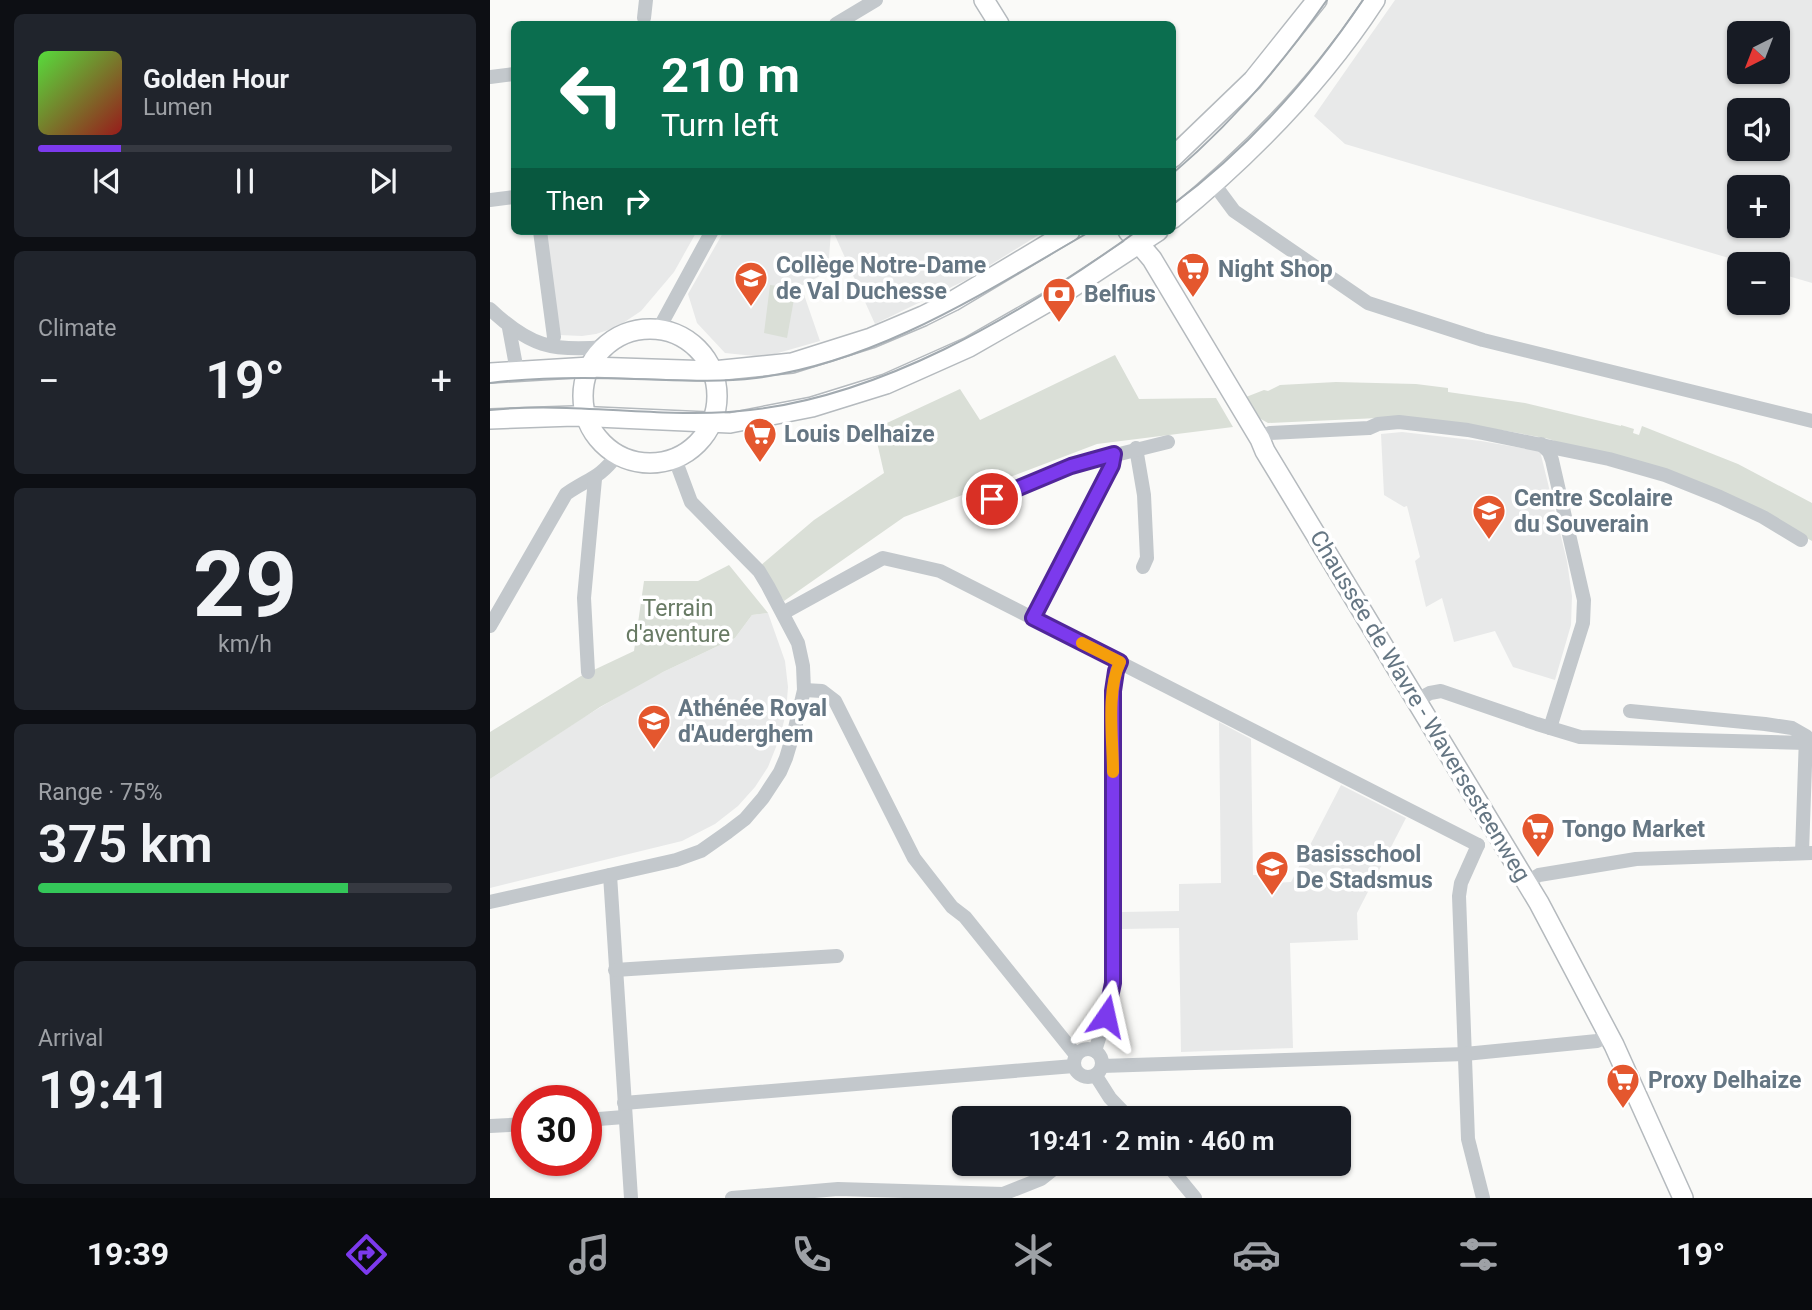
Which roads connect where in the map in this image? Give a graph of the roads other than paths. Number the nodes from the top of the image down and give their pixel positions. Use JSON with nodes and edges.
{"nodes":[{"id":1,"x":646,"y":0,"type":"edge"},
{"id":2,"x":876,"y":0,"type":"edge"},
{"id":3,"x":984,"y":0,"type":"edge"},
{"id":4,"x":991,"y":0,"type":"edge"},
{"id":5,"x":1317,"y":0,"type":"edge"},
{"id":6,"x":1375,"y":0,"type":"edge"},
{"id":7,"x":644,"y":18,"type":"dead end"},
{"id":8,"x":841,"y":21,"type":"edge"},
{"id":9,"x":1000,"y":21,"type":"edge"},
{"id":10,"x":1001,"y":21,"type":"edge"},
{"id":11,"x":511,"y":74,"type":"edge"},
{"id":12,"x":490,"y":77,"type":"edge"},
{"id":13,"x":1176,"y":155,"type":"edge"},
{"id":14,"x":1214,"y":184,"type":"junction"},
{"id":15,"x":511,"y":197,"type":"edge"},
{"id":16,"x":490,"y":200,"type":"edge"},
{"id":17,"x":1176,"y":216,"type":"edge"},
{"id":18,"x":541,"y":235,"type":"edge"},
{"id":19,"x":710,"y":235,"type":"edge"},
{"id":20,"x":1063,"y":235,"type":"edge"},
{"id":21,"x":1134,"y":237,"type":"edge"},
{"id":22,"x":490,"y":309,"type":"edge"},
{"id":23,"x":509,"y":328,"type":"junction"},
{"id":24,"x":662,"y":330,"type":"junction"},
{"id":25,"x":554,"y":337,"type":"dead end"},
{"id":26,"x":605,"y":347,"type":"junction"},
{"id":27,"x":590,"y":367,"type":"junction"},
{"id":28,"x":517,"y":371,"type":"junction"},
{"id":29,"x":713,"y":372,"type":"junction"},
{"id":30,"x":490,"y":373,"type":"edge"},
{"id":31,"x":586,"y":416,"type":"junction"},
{"id":32,"x":490,"y":419,"type":"edge"},
{"id":33,"x":1812,"y":421,"type":"edge"},
{"id":34,"x":712,"y":423,"type":"junction"},
{"id":35,"x":1260,"y":439,"type":"junction"},
{"id":36,"x":1168,"y":442,"type":"dead end"},
{"id":37,"x":1541,"y":444,"type":"junction"},
{"id":38,"x":1136,"y":448,"type":"junction"},
{"id":39,"x":1114,"y":454,"type":"junction"},
{"id":40,"x":617,"y":455,"type":"junction"},
{"id":41,"x":675,"y":459,"type":"junction"},
{"id":42,"x":595,"y":479,"type":"junction"},
{"id":43,"x":992,"y":499,"type":"dead end"},
{"id":44,"x":1801,"y":540,"type":"dead end"},
{"id":45,"x":1143,"y":567,"type":"dead end"},
{"id":46,"x":783,"y":613,"type":"junction"},
{"id":47,"x":1033,"y":618,"type":"junction"},
{"id":48,"x":490,"y":626,"type":"edge"},
{"id":49,"x":1120,"y":662,"type":"junction"},
{"id":50,"x":588,"y":672,"type":"dead end"},
{"id":51,"x":804,"y":690,"type":"junction"},
{"id":52,"x":1418,"y":700,"type":"junction"},
{"id":53,"x":1630,"y":711,"type":"dead end"},
{"id":54,"x":1550,"y":728,"type":"junction"},
{"id":55,"x":1808,"y":737,"type":"edge"},
{"id":56,"x":1498,"y":833,"type":"junction"},
{"id":57,"x":1478,"y":845,"type":"junction"},
{"id":58,"x":1807,"y":853,"type":"edge"},
{"id":59,"x":610,"y":876,"type":"junction"},
{"id":60,"x":1527,"y":882,"type":"junction"},
{"id":61,"x":490,"y":902,"type":"edge"},
{"id":62,"x":837,"y":956,"type":"dead end"},
{"id":63,"x":615,"y":970,"type":"junction"},
{"id":64,"x":1609,"y":1035,"type":"junction"},
{"id":65,"x":1095,"y":1051,"type":"junction"},
{"id":66,"x":1465,"y":1054,"type":"junction"},
{"id":67,"x":1075,"y":1061,"type":"junction"},
{"id":68,"x":1099,"y":1071,"type":"junction"},
{"id":69,"x":1115,"y":1106,"type":"edge"},
{"id":70,"x":624,"y":1110,"type":"junction"},
{"id":71,"x":602,"y":1116,"type":"edge"},
{"id":72,"x":511,"y":1125,"type":"edge"},
{"id":73,"x":490,"y":1126,"type":"edge"},
{"id":74,"x":1045,"y":1176,"type":"edge"},
{"id":75,"x":1176,"y":1176,"type":"edge"},
{"id":76,"x":1190,"y":1196,"type":"edge"},
{"id":77,"x":631,"y":1198,"type":"edge"},
{"id":78,"x":732,"y":1198,"type":"edge"},
{"id":79,"x":1483,"y":1198,"type":"edge"},
{"id":80,"x":1683,"y":1198,"type":"edge"}],
"edges":[{"from":1,"to":7,"type":"street"},
{"from":2,"to":8,"type":"street"},
{"from":3,"to":9,"type":"main road"},
{"from":4,"to":10,"type":"main road"},
{"from":5,"to":13,"type":"main road"},
{"from":6,"to":14,"type":"main road"},
{"from":11,"to":12,"type":"street"},
{"from":14,"to":17,"type":"main road"},
{"from":14,"to":33,"type":"street"},
{"from":15,"to":16,"type":"street"},
{"from":18,"to":25,"type":"street"},
{"from":19,"to":24,"type":"street"},
{"from":20,"to":29,"type":"main road"},
{"from":21,"to":34,"type":"main road"},
{"from":21,"to":35,"type":"main road","name":"Chaussée de Wavre - Waversesteenweg"},
{"from":22,"to":23,"type":"street"},
{"from":23,"to":26,"type":"street"},
{"from":23,"to":28,"type":"street"},
{"from":24,"to":26,"type":"main road"},
{"from":24,"to":29,"type":"main road"},
{"from":26,"to":27,"type":"main road"},
{"from":27,"to":28,"type":"main road"},
{"from":27,"to":29,"type":"main road"},
{"from":27,"to":31,"type":"main road"},
{"from":28,"to":30,"type":"main road"},
{"from":29,"to":34,"type":"main road"},
{"from":31,"to":32,"type":"main road"},
{"from":31,"to":34,"type":"main road"},
{"from":31,"to":40,"type":"main road"},
{"from":34,"to":41,"type":"main road"},
{"from":35,"to":37,"type":"street"},
{"from":35,"to":52,"type":"main road","name":"Chaussée de Wavre - Waversesteenweg"},
{"from":36,"to":38,"type":"street"},
{"from":37,"to":44,"type":"street"},
{"from":37,"to":54,"type":"street"},
{"from":38,"to":39,"type":"street"},
{"from":38,"to":45,"type":"street"},
{"from":39,"to":43,"type":"street"},
{"from":39,"to":47,"type":"street"},
{"from":40,"to":41,"type":"main road"},
{"from":40,"to":42,"type":"street"},
{"from":41,"to":46,"type":"street"},
{"from":42,"to":48,"type":"street"},
{"from":42,"to":50,"type":"street"},
{"from":46,"to":47,"type":"street"},
{"from":46,"to":51,"type":"street"},
{"from":47,"to":49,"type":"street"},
{"from":49,"to":57,"type":"street"},
{"from":49,"to":65,"type":"street"},
{"from":51,"to":59,"type":"street"},
{"from":51,"to":67,"type":"street"},
{"from":52,"to":54,"type":"street"},
{"from":52,"to":56,"type":"main road","name":"Chaussée de Wavre - Waversesteenweg"},
{"from":53,"to":55,"type":"street"},
{"from":54,"to":55,"type":"street"},
{"from":55,"to":58,"type":"street"},
{"from":56,"to":57,"type":"street"},
{"from":56,"to":60,"type":"main road","name":"Chaussée de Wavre - Waversesteenweg"},
{"from":57,"to":66,"type":"street"},
{"from":58,"to":60,"type":"street"},
{"from":59,"to":61,"type":"street"},
{"from":59,"to":63,"type":"street"},
{"from":60,"to":64,"type":"main road","name":"Chaussée de Wavre - Waversesteenweg"},
{"from":62,"to":63,"type":"street"},
{"from":63,"to":70,"type":"street"},
{"from":64,"to":66,"type":"street"},
{"from":64,"to":80,"type":"main road","name":"Chaussée de Wavre - Waversesteenweg"},
{"from":65,"to":67,"type":"street"},
{"from":65,"to":68,"type":"street"},
{"from":66,"to":68,"type":"street"},
{"from":66,"to":79,"type":"street"},
{"from":67,"to":68,"type":"street"},
{"from":67,"to":70,"type":"street"},
{"from":68,"to":69,"type":"street"},
{"from":70,"to":71,"type":"street"},
{"from":70,"to":77,"type":"street"},
{"from":72,"to":73,"type":"street"},
{"from":74,"to":78,"type":"street"},
{"from":75,"to":76,"type":"street"}]}
